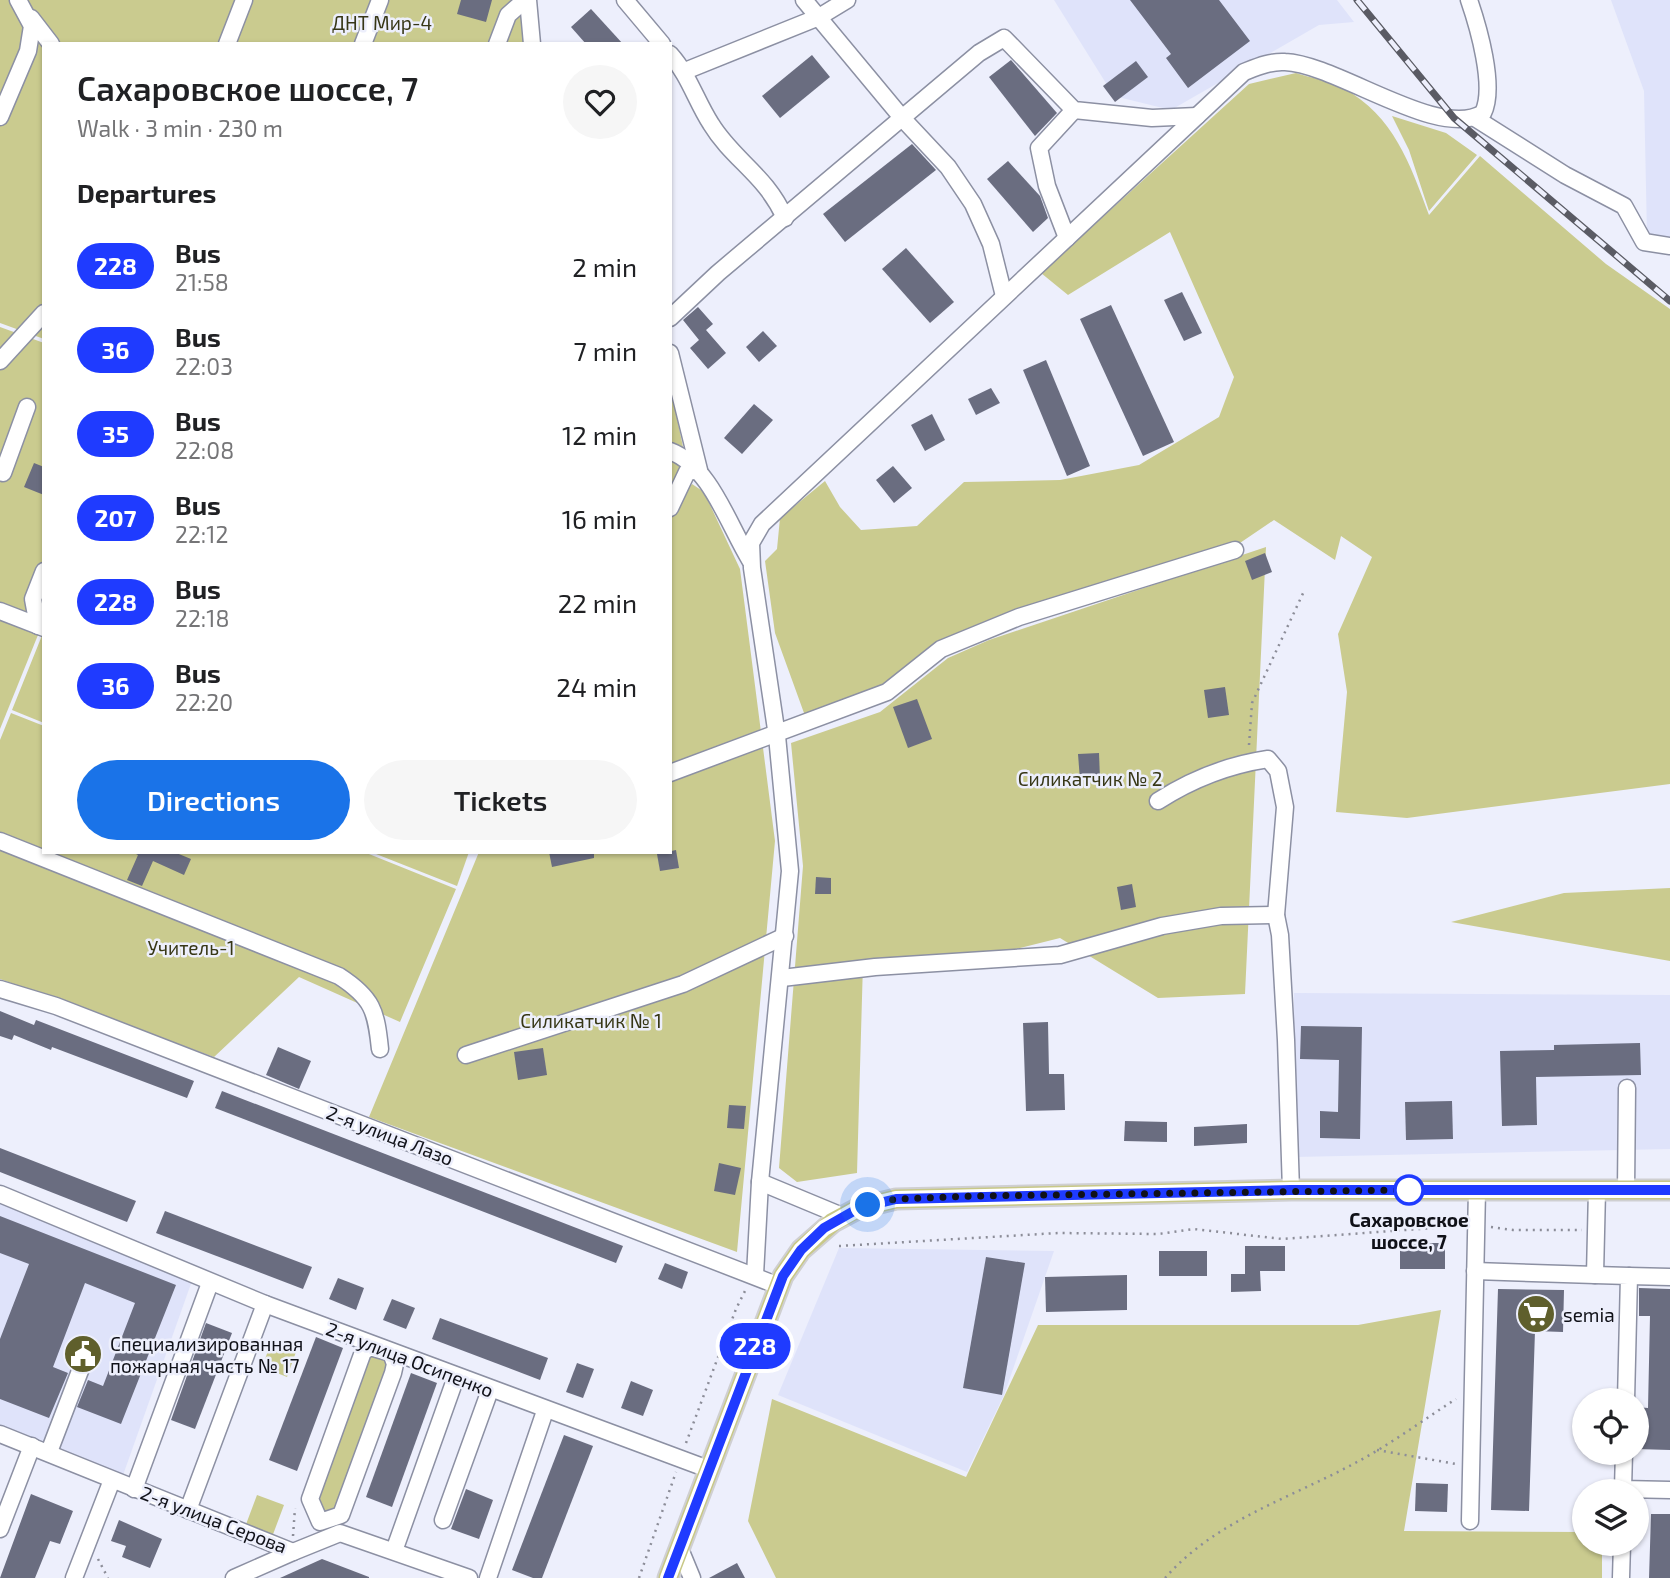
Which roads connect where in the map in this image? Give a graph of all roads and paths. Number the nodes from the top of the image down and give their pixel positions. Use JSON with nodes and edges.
{"nodes":[{"id":1,"x":244,"y":0,"type":"edge"},
{"id":2,"x":380,"y":0,"type":"edge"},
{"id":3,"x":527,"y":0,"type":"edge"},
{"id":4,"x":625,"y":0,"type":"edge"},
{"id":5,"x":804,"y":0,"type":"edge"},
{"id":6,"x":847,"y":0,"type":"edge"},
{"id":7,"x":1469,"y":0,"type":"edge"},
{"id":8,"x":21,"y":4,"type":"edge"},
{"id":9,"x":819,"y":18,"type":"junction"},
{"id":10,"x":50,"y":42,"type":"edge"},
{"id":11,"x":228,"y":42,"type":"edge"},
{"id":12,"x":364,"y":42,"type":"edge"},
{"id":13,"x":498,"y":42,"type":"edge"},
{"id":14,"x":532,"y":42,"type":"edge"},
{"id":15,"x":660,"y":42,"type":"edge"},
{"id":16,"x":672,"y":56,"type":"edge"},
{"id":17,"x":685,"y":71,"type":"junction"},
{"id":18,"x":1074,"y":110,"type":"junction"},
{"id":19,"x":0,"y":117,"type":"edge"},
{"id":20,"x":1197,"y":117,"type":"junction"},
{"id":21,"x":1475,"y":118,"type":"junction"},
{"id":22,"x":903,"y":119,"type":"junction"},
{"id":23,"x":785,"y":218,"type":"junction"},
{"id":24,"x":1067,"y":238,"type":"junction"},
{"id":25,"x":1670,"y":246,"type":"edge"},
{"id":26,"x":1004,"y":296,"type":"junction"},
{"id":27,"x":42,"y":315,"type":"edge"},
{"id":28,"x":672,"y":316,"type":"edge"},
{"id":29,"x":0,"y":361,"type":"edge"},
{"id":30,"x":672,"y":361,"type":"edge"},
{"id":31,"x":27,"y":408,"type":"dead end"},
{"id":32,"x":672,"y":452,"type":"edge"},
{"id":33,"x":699,"y":470,"type":"junction"},
{"id":34,"x":0,"y":472,"type":"edge"},
{"id":35,"x":672,"y":504,"type":"edge"},
{"id":36,"x":1235,"y":550,"type":"dead end"},
{"id":37,"x":751,"y":562,"type":"junction"},
{"id":38,"x":42,"y":576,"type":"edge"},
{"id":39,"x":1305,"y":589,"type":"dead end"},
{"id":40,"x":0,"y":611,"type":"edge"},
{"id":41,"x":41,"y":627,"type":"edge"},
{"id":42,"x":777,"y":736,"type":"junction"},
{"id":43,"x":1247,"y":763,"type":"junction"},
{"id":44,"x":672,"y":772,"type":"edge"},
{"id":45,"x":1158,"y":801,"type":"dead end"},
{"id":46,"x":0,"y":841,"type":"edge"},
{"id":47,"x":1276,"y":915,"type":"junction"},
{"id":48,"x":785,"y":936,"type":"junction"},
{"id":49,"x":782,"y":978,"type":"junction"},
{"id":50,"x":0,"y":989,"type":"edge"},
{"id":51,"x":380,"y":1049,"type":"dead end"},
{"id":52,"x":466,"y":1055,"type":"dead end"},
{"id":53,"x":1627,"y":1088,"type":"dead end"},
{"id":54,"x":760,"y":1182,"type":"junction"},
{"id":55,"x":1291,"y":1190,"type":"junction"},
{"id":56,"x":1477,"y":1190,"type":"junction"},
{"id":57,"x":1597,"y":1190,"type":"junction"},
{"id":58,"x":1626,"y":1190,"type":"junction"},
{"id":59,"x":1670,"y":1190,"type":"edge"},
{"id":60,"x":0,"y":1194,"type":"edge"},
{"id":61,"x":842,"y":1216,"type":"junction"},
{"id":62,"x":1476,"y":1224,"type":"junction"},
{"id":63,"x":1596,"y":1230,"type":"junction"},
{"id":64,"x":839,"y":1246,"type":"dead end"},
{"id":65,"x":1475,"y":1271,"type":"junction"},
{"id":66,"x":755,"y":1275,"type":"junction"},
{"id":67,"x":1595,"y":1275,"type":"junction"},
{"id":68,"x":1629,"y":1276,"type":"junction"},
{"id":69,"x":1670,"y":1277,"type":"edge"},
{"id":70,"x":210,"y":1283,"type":"junction"},
{"id":71,"x":779,"y":1286,"type":"junction"},
{"id":72,"x":265,"y":1304,"type":"junction"},
{"id":73,"x":387,"y":1349,"type":"junction"},
{"id":74,"x":83,"y":1363,"type":"dead end"},
{"id":75,"x":456,"y":1377,"type":"junction"},
{"id":76,"x":1473,"y":1388,"type":"junction"},
{"id":77,"x":1626,"y":1388,"type":"edge"},
{"id":78,"x":490,"y":1390,"type":"junction"},
{"id":79,"x":545,"y":1411,"type":"junction"},
{"id":80,"x":0,"y":1434,"type":"edge"},
{"id":81,"x":32,"y":1446,"type":"junction"},
{"id":82,"x":1377,"y":1450,"type":"junction"},
{"id":83,"x":49,"y":1452,"type":"junction"},
{"id":84,"x":680,"y":1459,"type":"junction"},
{"id":85,"x":1471,"y":1466,"type":"junction"},
{"id":86,"x":708,"y":1469,"type":"junction"},
{"id":87,"x":112,"y":1480,"type":"junction"},
{"id":88,"x":134,"y":1489,"type":"junction"},
{"id":89,"x":1649,"y":1490,"type":"edge"},
{"id":90,"x":1670,"y":1490,"type":"edge"},
{"id":91,"x":310,"y":1499,"type":"junction"},
{"id":92,"x":188,"y":1510,"type":"junction"},
{"id":93,"x":443,"y":1520,"type":"dead end"},
{"id":94,"x":1470,"y":1521,"type":"dead end"},
{"id":95,"x":0,"y":1529,"type":"edge"},
{"id":96,"x":323,"y":1530,"type":"junction"},
{"id":97,"x":680,"y":1549,"type":"junction"},
{"id":98,"x":394,"y":1551,"type":"junction"},
{"id":99,"x":293,"y":1552,"type":"junction"},
{"id":100,"x":1621,"y":1556,"type":"edge"},
{"id":101,"x":74,"y":1578,"type":"edge"},
{"id":102,"x":234,"y":1578,"type":"edge"},
{"id":103,"x":470,"y":1578,"type":"edge"},
{"id":104,"x":488,"y":1578,"type":"edge"},
{"id":105,"x":639,"y":1578,"type":"edge"},
{"id":106,"x":668,"y":1578,"type":"edge"},
{"id":107,"x":692,"y":1578,"type":"edge"},
{"id":108,"x":1166,"y":1578,"type":"edge"},
{"id":109,"x":1620,"y":1578,"type":"edge"}],
"edges":[{"from":1,"to":11,"type":"street"},
{"from":2,"to":12,"type":"street"},
{"from":3,"to":13,"type":"street"},
{"from":3,"to":14,"type":"street"},
{"from":4,"to":15,"type":"street"},
{"from":5,"to":9,"type":"street"},
{"from":6,"to":9,"type":"street"},
{"from":7,"to":21,"type":"street"},
{"from":8,"to":10,"type":"street"},
{"from":8,"to":19,"type":"street"},
{"from":9,"to":17,"type":"street"},
{"from":9,"to":22,"type":"street"},
{"from":16,"to":17,"type":"street"},
{"from":17,"to":23,"type":"street"},
{"from":18,"to":20,"type":"street"},
{"from":18,"to":22,"type":"street"},
{"from":18,"to":24,"type":"street"},
{"from":20,"to":21,"type":"street"},
{"from":20,"to":24,"type":"street"},
{"from":21,"to":25,"type":"street"},
{"from":22,"to":23,"type":"street"},
{"from":22,"to":26,"type":"street"},
{"from":23,"to":28,"type":"street"},
{"from":24,"to":26,"type":"street"},
{"from":26,"to":37,"type":"street"},
{"from":27,"to":29,"type":"street"},
{"from":30,"to":33,"type":"street"},
{"from":31,"to":34,"type":"street"},
{"from":32,"to":33,"type":"street"},
{"from":33,"to":35,"type":"street"},
{"from":33,"to":37,"type":"street"},
{"from":36,"to":42,"type":"street"},
{"from":37,"to":42,"type":"street"},
{"from":38,"to":41,"type":"street"},
{"from":39,"to":43,"type":"path"},
{"from":40,"to":41,"type":"street"},
{"from":42,"to":44,"type":"street"},
{"from":42,"to":48,"type":"street"},
{"from":43,"to":45,"type":"street"},
{"from":43,"to":47,"type":"street"},
{"from":46,"to":51,"type":"street"},
{"from":47,"to":49,"type":"street"},
{"from":47,"to":55,"type":"street"},
{"from":48,"to":49,"type":"street"},
{"from":48,"to":52,"type":"street"},
{"from":49,"to":54,"type":"street"},
{"from":50,"to":66,"type":"street","name":"2-я улица Лазо"},
{"from":53,"to":58,"type":"street"},
{"from":54,"to":61,"type":"street"},
{"from":54,"to":66,"type":"street"},
{"from":55,"to":56,"type":"main road"},
{"from":55,"to":61,"type":"main road"},
{"from":56,"to":57,"type":"main road"},
{"from":56,"to":62,"type":"street"},
{"from":57,"to":58,"type":"main road"},
{"from":57,"to":63,"type":"street"},
{"from":58,"to":59,"type":"main road"},
{"from":60,"to":70,"type":"street","name":"2-я улица Осипенко"},
{"from":61,"to":71,"type":"main road"},
{"from":62,"to":63,"type":"path"},
{"from":62,"to":64,"type":"path"},
{"from":62,"to":65,"type":"street"},
{"from":63,"to":67,"type":"street"},
{"from":65,"to":67,"type":"street"},
{"from":65,"to":76,"type":"street"},
{"from":66,"to":71,"type":"street","name":"2-я улица Лазо"},
{"from":66,"to":84,"type":"path"},
{"from":67,"to":68,"type":"street"},
{"from":68,"to":69,"type":"street"},
{"from":68,"to":77,"type":"street"},
{"from":70,"to":72,"type":"street","name":"2-я улица Осипенко"},
{"from":70,"to":88,"type":"street"},
{"from":71,"to":86,"type":"main road"},
{"from":72,"to":73,"type":"street","name":"2-я улица Осипенко"},
{"from":72,"to":92,"type":"street"},
{"from":73,"to":75,"type":"street","name":"2-я улица Осипенко"},
{"from":73,"to":91,"type":"street"},
{"from":73,"to":96,"type":"street"},
{"from":74,"to":83,"type":"street"},
{"from":75,"to":78,"type":"street","name":"2-я улица Осипенко"},
{"from":75,"to":98,"type":"street"},
{"from":76,"to":82,"type":"path"},
{"from":76,"to":85,"type":"street"},
{"from":78,"to":79,"type":"street","name":"2-я улица Осипенко"},
{"from":78,"to":93,"type":"street"},
{"from":79,"to":84,"type":"street","name":"2-я улица Осипенко"},
{"from":79,"to":104,"type":"street"},
{"from":80,"to":81,"type":"street","name":"2-я улица Серова"},
{"from":81,"to":83,"type":"street","name":"2-я улица Серова"},
{"from":81,"to":95,"type":"street"},
{"from":82,"to":85,"type":"path"},
{"from":82,"to":108,"type":"path"},
{"from":83,"to":87,"type":"street","name":"2-я улица Серова"},
{"from":84,"to":86,"type":"street","name":"2-я улица Осипенко"},
{"from":84,"to":105,"type":"path"},
{"from":85,"to":94,"type":"street"},
{"from":86,"to":97,"type":"main road"},
{"from":87,"to":88,"type":"street","name":"2-я улица Серова"},
{"from":87,"to":101,"type":"street"},
{"from":88,"to":92,"type":"street","name":"2-я улица Серова"},
{"from":89,"to":90,"type":"street"},
{"from":91,"to":96,"type":"street"},
{"from":91,"to":99,"type":"path"},
{"from":92,"to":99,"type":"street","name":"2-я улица Серова"},
{"from":96,"to":98,"type":"street","name":"2-я улица Серова"},
{"from":96,"to":99,"type":"street","name":"2-я улица Серова"},
{"from":97,"to":106,"type":"main road"},
{"from":97,"to":107,"type":"street"},
{"from":98,"to":103,"type":"street","name":"2-я улица Серова"},
{"from":99,"to":102,"type":"street"},
{"from":100,"to":109,"type":"street"}]}
